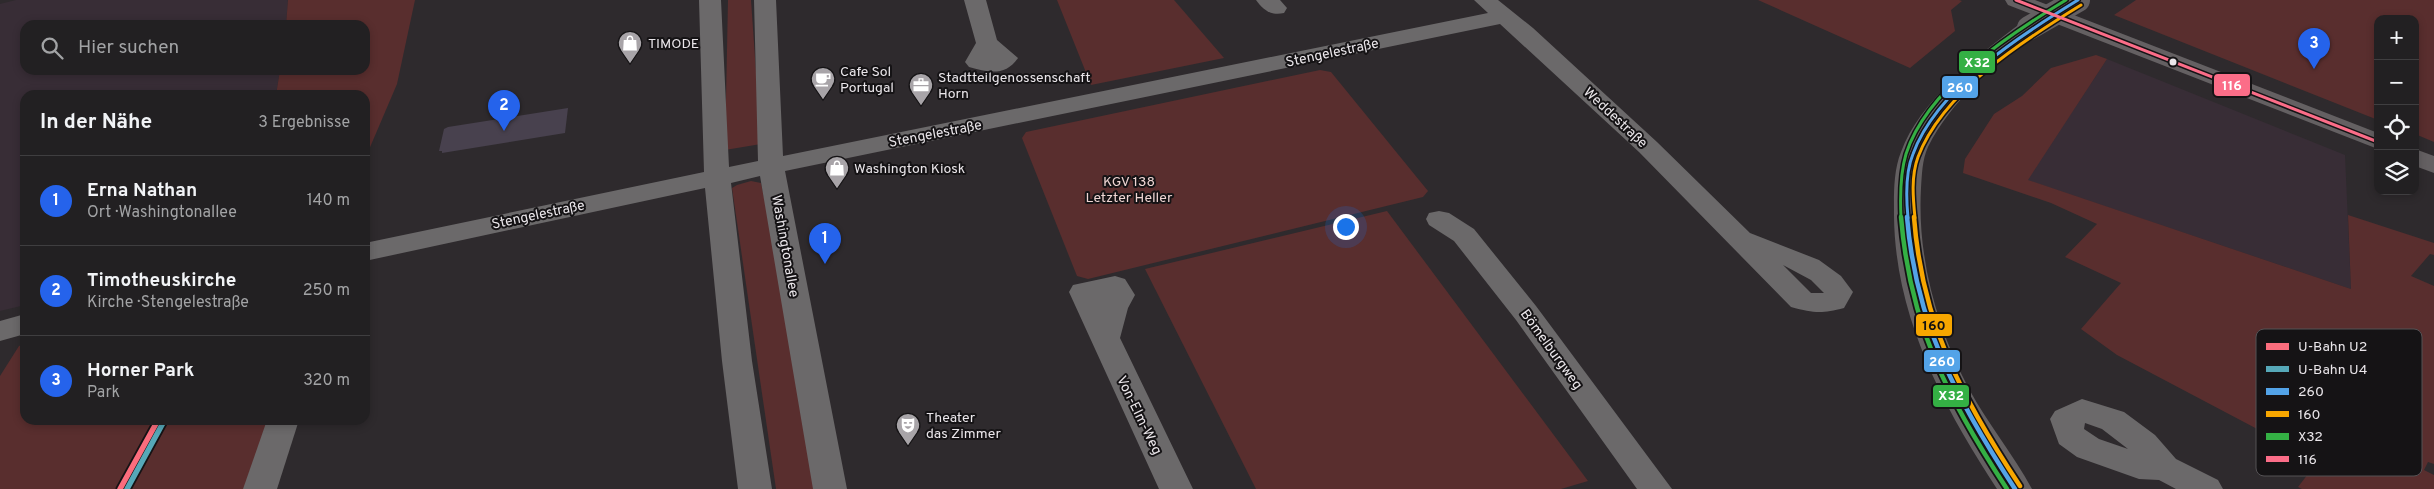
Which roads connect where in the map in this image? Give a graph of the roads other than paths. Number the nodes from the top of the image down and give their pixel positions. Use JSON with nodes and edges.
{"nodes":[{"id":1,"x":710,"y":0,"type":"edge"},
{"id":2,"x":765,"y":0,"type":"edge"},
{"id":3,"x":975,"y":0,"type":"edge"},
{"id":4,"x":1485,"y":0,"type":"edge"},
{"id":5,"x":2016,"y":0,"type":"edge"},
{"id":6,"x":2078,"y":0,"type":"edge"},
{"id":7,"x":1505,"y":16,"type":"junction"},
{"id":8,"x":987,"y":43,"type":"dead end"},
{"id":9,"x":2374,"y":140,"type":"edge"},
{"id":10,"x":2419,"y":158,"type":"edge"},
{"id":11,"x":2434,"y":164,"type":"edge"},
{"id":12,"x":772,"y":165,"type":"junction"},
{"id":13,"x":717,"y":176,"type":"junction"},
{"id":14,"x":1439,"y":219,"type":"dead end"},
{"id":15,"x":1742,"y":240,"type":"dead end"},
{"id":16,"x":370,"y":251,"type":"edge"},
{"id":17,"x":20,"y":325,"type":"edge"},
{"id":18,"x":0,"y":331,"type":"edge"},
{"id":19,"x":1104,"y":340,"type":"dead end"},
{"id":20,"x":281,"y":425,"type":"edge"},
{"id":21,"x":2164,"y":468,"type":"dead end"},
{"id":22,"x":260,"y":489,"type":"edge"},
{"id":23,"x":755,"y":489,"type":"edge"},
{"id":24,"x":830,"y":489,"type":"edge"},
{"id":25,"x":1176,"y":489,"type":"edge"},
{"id":26,"x":1655,"y":489,"type":"edge"},
{"id":27,"x":2015,"y":489,"type":"edge"},
{"id":28,"x":2206,"y":489,"type":"edge"}],
"edges":[{"from":1,"to":13,"type":"street"},
{"from":2,"to":12,"type":"street","name":"Washingtonallee"},
{"from":3,"to":8,"type":"street"},
{"from":4,"to":7,"type":"street","name":"Weddestraße"},
{"from":5,"to":9,"type":"main road"},
{"from":6,"to":27,"type":"main road","bridge":true},
{"from":7,"to":12,"type":"street","name":"Stengelestraße"},
{"from":7,"to":15,"type":"street","name":"Weddestraße"},
{"from":10,"to":11,"type":"main road"},
{"from":12,"to":13,"type":"street","name":"Stengelestraße"},
{"from":12,"to":24,"type":"street","name":"Washingtonallee"},
{"from":13,"to":16,"type":"street","name":"Stengelestraße"},
{"from":13,"to":23,"type":"street"},
{"from":14,"to":26,"type":"street","name":"Bömelburgweg"},
{"from":17,"to":18,"type":"street"},
{"from":19,"to":25,"type":"street","name":"Von-Elm-Weg"},
{"from":20,"to":22,"type":"street"},
{"from":21,"to":28,"type":"street"}]}
